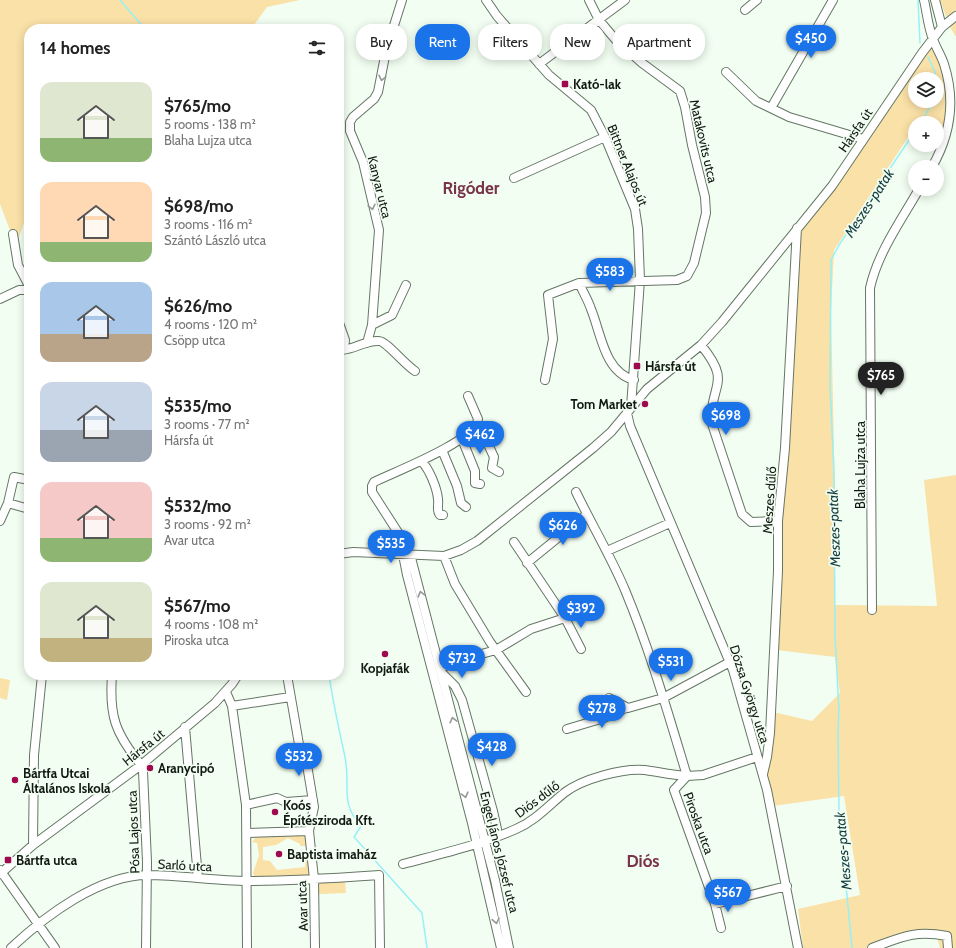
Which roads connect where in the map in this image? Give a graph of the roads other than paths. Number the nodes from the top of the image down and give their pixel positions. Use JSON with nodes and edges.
{"nodes":[{"id":1,"x":402,"y":0,"type":"edge"},
{"id":2,"x":486,"y":0,"type":"edge"},
{"id":3,"x":589,"y":0,"type":"edge"},
{"id":4,"x":625,"y":0,"type":"edge"},
{"id":5,"x":757,"y":0,"type":"edge"},
{"id":6,"x":833,"y":0,"type":"edge"},
{"id":7,"x":924,"y":0,"type":"edge"},
{"id":8,"x":935,"y":0,"type":"edge"},
{"id":9,"x":745,"y":10,"type":"dead end"},
{"id":10,"x":956,"y":16,"type":"edge"},
{"id":11,"x":598,"y":20,"type":"junction"},
{"id":12,"x":942,"y":27,"type":"junction"},
{"id":13,"x":933,"y":39,"type":"junction"},
{"id":14,"x":539,"y":64,"type":"junction"},
{"id":15,"x":726,"y":72,"type":"dead end"},
{"id":16,"x":771,"y":108,"type":"junction"},
{"id":17,"x":605,"y":136,"type":"junction"},
{"id":18,"x":863,"y":139,"type":"junction"},
{"id":19,"x":935,"y":160,"type":"edge"},
{"id":20,"x":514,"y":178,"type":"dead end"},
{"id":21,"x":915,"y":196,"type":"edge"},
{"id":22,"x":797,"y":228,"type":"junction"},
{"id":23,"x":13,"y":234,"type":"dead end"},
{"id":24,"x":24,"y":276,"type":"edge"},
{"id":25,"x":640,"y":280,"type":"junction"},
{"id":26,"x":580,"y":283,"type":"junction"},
{"id":27,"x":406,"y":285,"type":"dead end"},
{"id":28,"x":24,"y":290,"type":"edge"},
{"id":29,"x":0,"y":299,"type":"edge"},
{"id":30,"x":372,"y":325,"type":"junction"},
{"id":31,"x":367,"y":343,"type":"junction"},
{"id":32,"x":701,"y":345,"type":"junction"},
{"id":33,"x":344,"y":350,"type":"edge"},
{"id":34,"x":415,"y":371,"type":"dead end"},
{"id":35,"x":545,"y":380,"type":"dead end"},
{"id":36,"x":634,"y":380,"type":"junction"},
{"id":37,"x":468,"y":396,"type":"dead end"},
{"id":38,"x":629,"y":410,"type":"junction"},
{"id":39,"x":474,"y":429,"type":"junction"},
{"id":40,"x":462,"y":439,"type":"junction"},
{"id":41,"x":442,"y":450,"type":"junction"},
{"id":42,"x":421,"y":461,"type":"junction"},
{"id":43,"x":499,"y":472,"type":"dead end"},
{"id":44,"x":24,"y":479,"type":"edge"},
{"id":45,"x":480,"y":484,"type":"dead end"},
{"id":46,"x":576,"y":492,"type":"dead end"},
{"id":47,"x":8,"y":503,"type":"junction"},
{"id":48,"x":466,"y":507,"type":"dead end"},
{"id":49,"x":24,"y":508,"type":"edge"},
{"id":50,"x":587,"y":514,"type":"junction"},
{"id":51,"x":444,"y":515,"type":"dead end"},
{"id":52,"x":778,"y":520,"type":"junction"},
{"id":53,"x":0,"y":521,"type":"edge"},
{"id":54,"x":670,"y":523,"type":"junction"},
{"id":55,"x":514,"y":542,"type":"dead end"},
{"id":56,"x":607,"y":551,"type":"junction"},
{"id":57,"x":344,"y":553,"type":"edge"},
{"id":58,"x":407,"y":554,"type":"junction"},
{"id":59,"x":444,"y":556,"type":"junction"},
{"id":60,"x":527,"y":563,"type":"junction"},
{"id":61,"x":872,"y":610,"type":"dead end"},
{"id":62,"x":565,"y":618,"type":"junction"},
{"id":63,"x":496,"y":650,"type":"junction"},
{"id":64,"x":581,"y":650,"type":"dead end"},
{"id":65,"x":730,"y":662,"type":"junction"},
{"id":66,"x":441,"y":670,"type":"junction"},
{"id":67,"x":42,"y":680,"type":"edge"},
{"id":68,"x":112,"y":680,"type":"edge"},
{"id":69,"x":234,"y":680,"type":"edge"},
{"id":70,"x":288,"y":680,"type":"edge"},
{"id":71,"x":226,"y":692,"type":"junction"},
{"id":72,"x":526,"y":692,"type":"dead end"},
{"id":73,"x":290,"y":697,"type":"junction"},
{"id":74,"x":609,"y":698,"type":"dead end"},
{"id":75,"x":662,"y":698,"type":"junction"},
{"id":76,"x":232,"y":706,"type":"junction"},
{"id":77,"x":626,"y":708,"type":"junction"},
{"id":78,"x":185,"y":727,"type":"junction"},
{"id":79,"x":567,"y":729,"type":"dead end"},
{"id":80,"x":757,"y":757,"type":"junction"},
{"id":81,"x":141,"y":765,"type":"junction"},
{"id":82,"x":763,"y":774,"type":"junction"},
{"id":83,"x":687,"y":776,"type":"junction"},
{"id":84,"x":313,"y":800,"type":"junction"},
{"id":85,"x":246,"y":805,"type":"junction"},
{"id":86,"x":309,"y":831,"type":"junction"},
{"id":87,"x":248,"y":833,"type":"junction"},
{"id":88,"x":496,"y":837,"type":"junction"},
{"id":89,"x":481,"y":842,"type":"junction"},
{"id":90,"x":33,"y":845,"type":"junction"},
{"id":91,"x":403,"y":864,"type":"dead end"},
{"id":92,"x":1,"y":872,"type":"edge"},
{"id":93,"x":146,"y":875,"type":"junction"},
{"id":94,"x":198,"y":878,"type":"junction"},
{"id":95,"x":314,"y":879,"type":"junction"},
{"id":96,"x":248,"y":881,"type":"junction"},
{"id":97,"x":787,"y":886,"type":"junction"},
{"id":98,"x":715,"y":904,"type":"junction"},
{"id":99,"x":39,"y":924,"type":"junction"},
{"id":100,"x":721,"y":928,"type":"dead end"},
{"id":101,"x":11,"y":948,"type":"edge"},
{"id":102,"x":55,"y":948,"type":"edge"},
{"id":103,"x":146,"y":948,"type":"edge"},
{"id":104,"x":248,"y":948,"type":"edge"},
{"id":105,"x":315,"y":948,"type":"edge"},
{"id":106,"x":380,"y":948,"type":"edge"},
{"id":107,"x":501,"y":948,"type":"edge"},
{"id":108,"x":509,"y":948,"type":"edge"},
{"id":109,"x":798,"y":948,"type":"edge"},
{"id":110,"x":872,"y":948,"type":"edge"},
{"id":111,"x":948,"y":948,"type":"edge"}],
"edges":[{"from":1,"to":30,"type":"street","name":"Kanyar utca","one_way":true},
{"from":2,"to":14,"type":"street","name":"Bittner Alajos út"},
{"from":3,"to":11,"type":"street","name":"Matakovits utca"},
{"from":4,"to":11,"type":"street"},
{"from":5,"to":9,"type":"street"},
{"from":6,"to":16,"type":"street"},
{"from":7,"to":13,"type":"street"},
{"from":8,"to":12,"type":"street"},
{"from":10,"to":12,"type":"street","name":"Hársfa út"},
{"from":11,"to":14,"type":"street"},
{"from":11,"to":25,"type":"street","name":"Matakovits utca"},
{"from":12,"to":13,"type":"street","name":"Hársfa út"},
{"from":13,"to":18,"type":"street","name":"Hársfa út"},
{"from":13,"to":19,"type":"street"},
{"from":14,"to":17,"type":"street","name":"Bittner Alajos út"},
{"from":15,"to":16,"type":"street"},
{"from":16,"to":18,"type":"street"},
{"from":17,"to":20,"type":"street"},
{"from":17,"to":25,"type":"street","name":"Bittner Alajos út"},
{"from":18,"to":22,"type":"street","name":"Hársfa út"},
{"from":21,"to":61,"type":"street","name":"Blaha Lujza utca"},
{"from":22,"to":32,"type":"street","name":"Hársfa út"},
{"from":22,"to":52,"type":"street","name":"Meszes dűlő"},
{"from":23,"to":24,"type":"street"},
{"from":25,"to":26,"type":"street"},
{"from":25,"to":36,"type":"street","name":"Bittner Alajos út"},
{"from":26,"to":35,"type":"street"},
{"from":26,"to":36,"type":"street"},
{"from":27,"to":30,"type":"street"},
{"from":28,"to":29,"type":"street"},
{"from":30,"to":31,"type":"street","name":"Kanyar utca"},
{"from":31,"to":33,"type":"street"},
{"from":31,"to":34,"type":"street"},
{"from":32,"to":38,"type":"street","name":"Hársfa út"},
{"from":32,"to":52,"type":"street"},
{"from":36,"to":38,"type":"street","name":"Bittner Alajos út"},
{"from":37,"to":39,"type":"street"},
{"from":38,"to":54,"type":"street","name":"Dózsa György utca"},
{"from":38,"to":59,"type":"street","name":"Hársfa út"},
{"from":39,"to":40,"type":"street"},
{"from":39,"to":43,"type":"street"},
{"from":40,"to":41,"type":"street"},
{"from":40,"to":45,"type":"street"},
{"from":41,"to":42,"type":"street"},
{"from":41,"to":48,"type":"street"},
{"from":42,"to":51,"type":"street"},
{"from":42,"to":58,"type":"street"},
{"from":44,"to":47,"type":"street"},
{"from":46,"to":50,"type":"street"},
{"from":47,"to":49,"type":"street"},
{"from":47,"to":53,"type":"street"},
{"from":50,"to":56,"type":"street"},
{"from":50,"to":60,"type":"street"},
{"from":52,"to":82,"type":"street","name":"Meszes dűlő"},
{"from":54,"to":56,"type":"street"},
{"from":54,"to":65,"type":"street","name":"Dózsa György utca"},
{"from":55,"to":60,"type":"street"},
{"from":56,"to":75,"type":"street"},
{"from":57,"to":58,"type":"street","name":"Hársfa út"},
{"from":58,"to":59,"type":"street","name":"Hársfa út"},
{"from":66,"to":58,"type":"street","name":"Engel János József utca","one_way":true},
{"from":58,"to":89,"type":"street","name":"Engel János József utca","one_way":true},
{"from":59,"to":63,"type":"street"},
{"from":60,"to":62,"type":"street"},
{"from":62,"to":63,"type":"street"},
{"from":62,"to":64,"type":"street"},
{"from":63,"to":66,"type":"street"},
{"from":63,"to":72,"type":"street"},
{"from":65,"to":75,"type":"street"},
{"from":65,"to":80,"type":"street","name":"Dózsa György utca"},
{"from":66,"to":88,"type":"street"},
{"from":89,"to":66,"type":"street","name":"Engel János József utca","one_way":true},
{"from":67,"to":90,"type":"street"},
{"from":68,"to":81,"type":"street"},
{"from":69,"to":71,"type":"street","name":"Hársfa út"},
{"from":70,"to":73,"type":"street","name":"Avar utca"},
{"from":71,"to":76,"type":"street"},
{"from":71,"to":78,"type":"street","name":"Hársfa út"},
{"from":73,"to":76,"type":"street"},
{"from":73,"to":84,"type":"street","name":"Avar utca"},
{"from":74,"to":77,"type":"street"},
{"from":75,"to":77,"type":"street"},
{"from":75,"to":83,"type":"street"},
{"from":76,"to":85,"type":"street"},
{"from":77,"to":79,"type":"street"},
{"from":78,"to":81,"type":"street","name":"Hársfa út"},
{"from":78,"to":94,"type":"street"},
{"from":80,"to":82,"type":"street","name":"Dózsa György utca"},
{"from":80,"to":83,"type":"street","name":"Piroska utca"},
{"from":81,"to":90,"type":"street","name":"Hársfa út"},
{"from":81,"to":93,"type":"street","name":"Pósa Lajos utca"},
{"from":82,"to":97,"type":"street","name":"Dózsa György utca"},
{"from":83,"to":88,"type":"street","name":"Diós dűlő"},
{"from":83,"to":98,"type":"street","name":"Piroska utca"},
{"from":84,"to":85,"type":"street"},
{"from":84,"to":86,"type":"street","name":"Avar utca"},
{"from":85,"to":87,"type":"street"},
{"from":86,"to":87,"type":"street"},
{"from":86,"to":95,"type":"street","name":"Avar utca"},
{"from":87,"to":96,"type":"street"},
{"from":88,"to":89,"type":"street","name":"Diós dűlő"},
{"from":89,"to":91,"type":"street","name":"Diós dűlő"},
{"from":89,"to":107,"type":"street","name":"Engel János József utca","one_way":true},
{"from":89,"to":108,"type":"street","name":"Engel János József utca"},
{"from":90,"to":92,"type":"street","name":"Hársfa út"},
{"from":92,"to":99,"type":"street"},
{"from":93,"to":94,"type":"street","name":"Sarló utca"},
{"from":93,"to":99,"type":"street","name":"Sarló utca"},
{"from":93,"to":103,"type":"street","name":"Pósa Lajos utca"},
{"from":94,"to":96,"type":"street","name":"Sarló utca"},
{"from":95,"to":96,"type":"street","name":"Sarló utca"},
{"from":95,"to":105,"type":"street","name":"Avar utca"},
{"from":95,"to":106,"type":"street","name":"Sarló utca"},
{"from":96,"to":104,"type":"street"},
{"from":97,"to":98,"type":"street"},
{"from":97,"to":109,"type":"street","name":"Dózsa György utca"},
{"from":98,"to":100,"type":"street"},
{"from":99,"to":101,"type":"street","name":"Sarló utca"},
{"from":99,"to":102,"type":"street"},
{"from":110,"to":111,"type":"street"}]}
